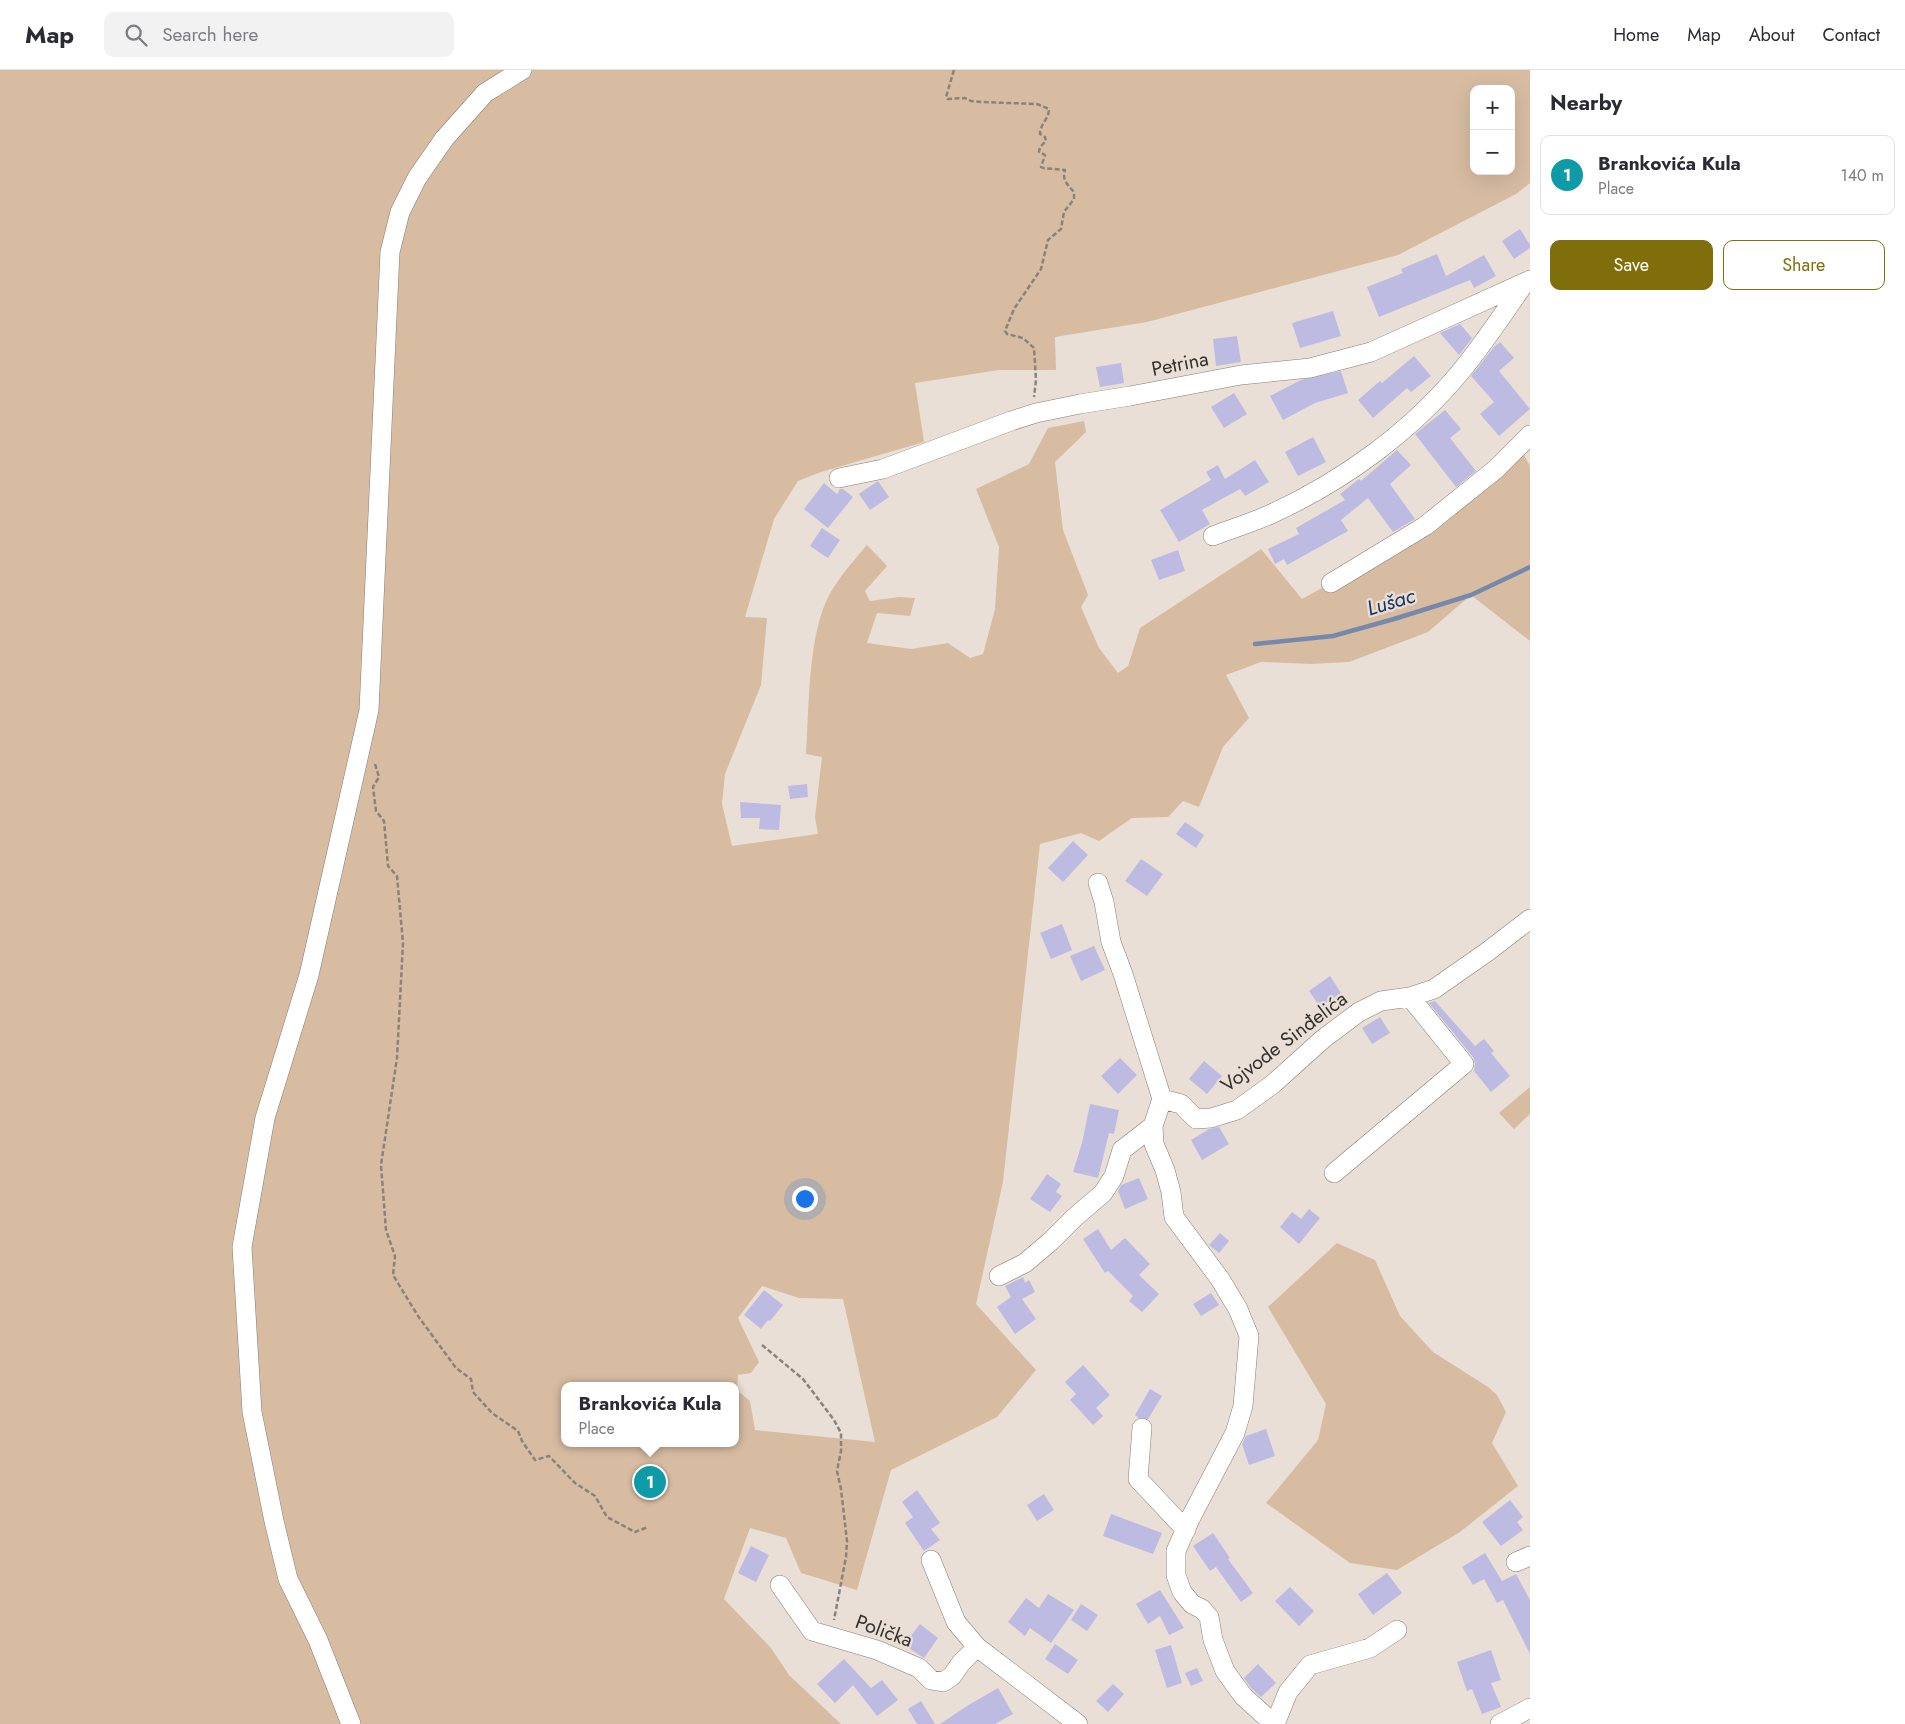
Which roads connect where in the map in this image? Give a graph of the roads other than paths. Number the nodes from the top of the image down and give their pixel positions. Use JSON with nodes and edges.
{"nodes":[{"id":1,"x":522,"y":70,"type":"edge"},
{"id":2,"x":1527,"y":282,"type":"edge"},
{"id":3,"x":1530,"y":435,"type":"edge"},
{"id":4,"x":839,"y":478,"type":"dead end"},
{"id":5,"x":1212,"y":536,"type":"dead end"},
{"id":6,"x":1331,"y":583,"type":"dead end"},
{"id":7,"x":1098,"y":883,"type":"dead end"},
{"id":8,"x":1530,"y":919,"type":"edge"},
{"id":9,"x":1410,"y":997,"type":"junction"},
{"id":10,"x":1162,"y":1100,"type":"junction"},
{"id":11,"x":1153,"y":1126,"type":"junction"},
{"id":12,"x":1334,"y":1173,"type":"dead end"},
{"id":13,"x":999,"y":1276,"type":"dead end"},
{"id":14,"x":1142,"y":1428,"type":"dead end"},
{"id":15,"x":1186,"y":1530,"type":"junction"},
{"id":16,"x":931,"y":1560,"type":"dead end"},
{"id":17,"x":780,"y":1585,"type":"dead end"},
{"id":18,"x":1397,"y":1630,"type":"dead end"},
{"id":19,"x":977,"y":1647,"type":"junction"},
{"id":20,"x":1530,"y":1708,"type":"edge"},
{"id":21,"x":1072,"y":1721,"type":"edge"},
{"id":22,"x":351,"y":1724,"type":"edge"},
{"id":23,"x":1275,"y":1724,"type":"edge"},
{"id":24,"x":1500,"y":1724,"type":"edge"}],
"edges":[{"from":1,"to":22,"type":"street"},
{"from":2,"to":4,"type":"street","name":"Petrina"},
{"from":2,"to":5,"type":"street","name":"Petrina"},
{"from":3,"to":6,"type":"street"},
{"from":7,"to":10,"type":"street"},
{"from":8,"to":9,"type":"street","name":"Vojvode Sinđelića"},
{"from":9,"to":10,"type":"street","name":"Vojvode Sinđelića"},
{"from":9,"to":12,"type":"street"},
{"from":10,"to":11,"type":"street"},
{"from":11,"to":13,"type":"street"},
{"from":11,"to":15,"type":"street"},
{"from":14,"to":15,"type":"street"},
{"from":15,"to":23,"type":"street"},
{"from":16,"to":19,"type":"street"},
{"from":17,"to":19,"type":"street","name":"Polička"},
{"from":18,"to":23,"type":"street"},
{"from":19,"to":21,"type":"street"},
{"from":20,"to":24,"type":"street"}]}
